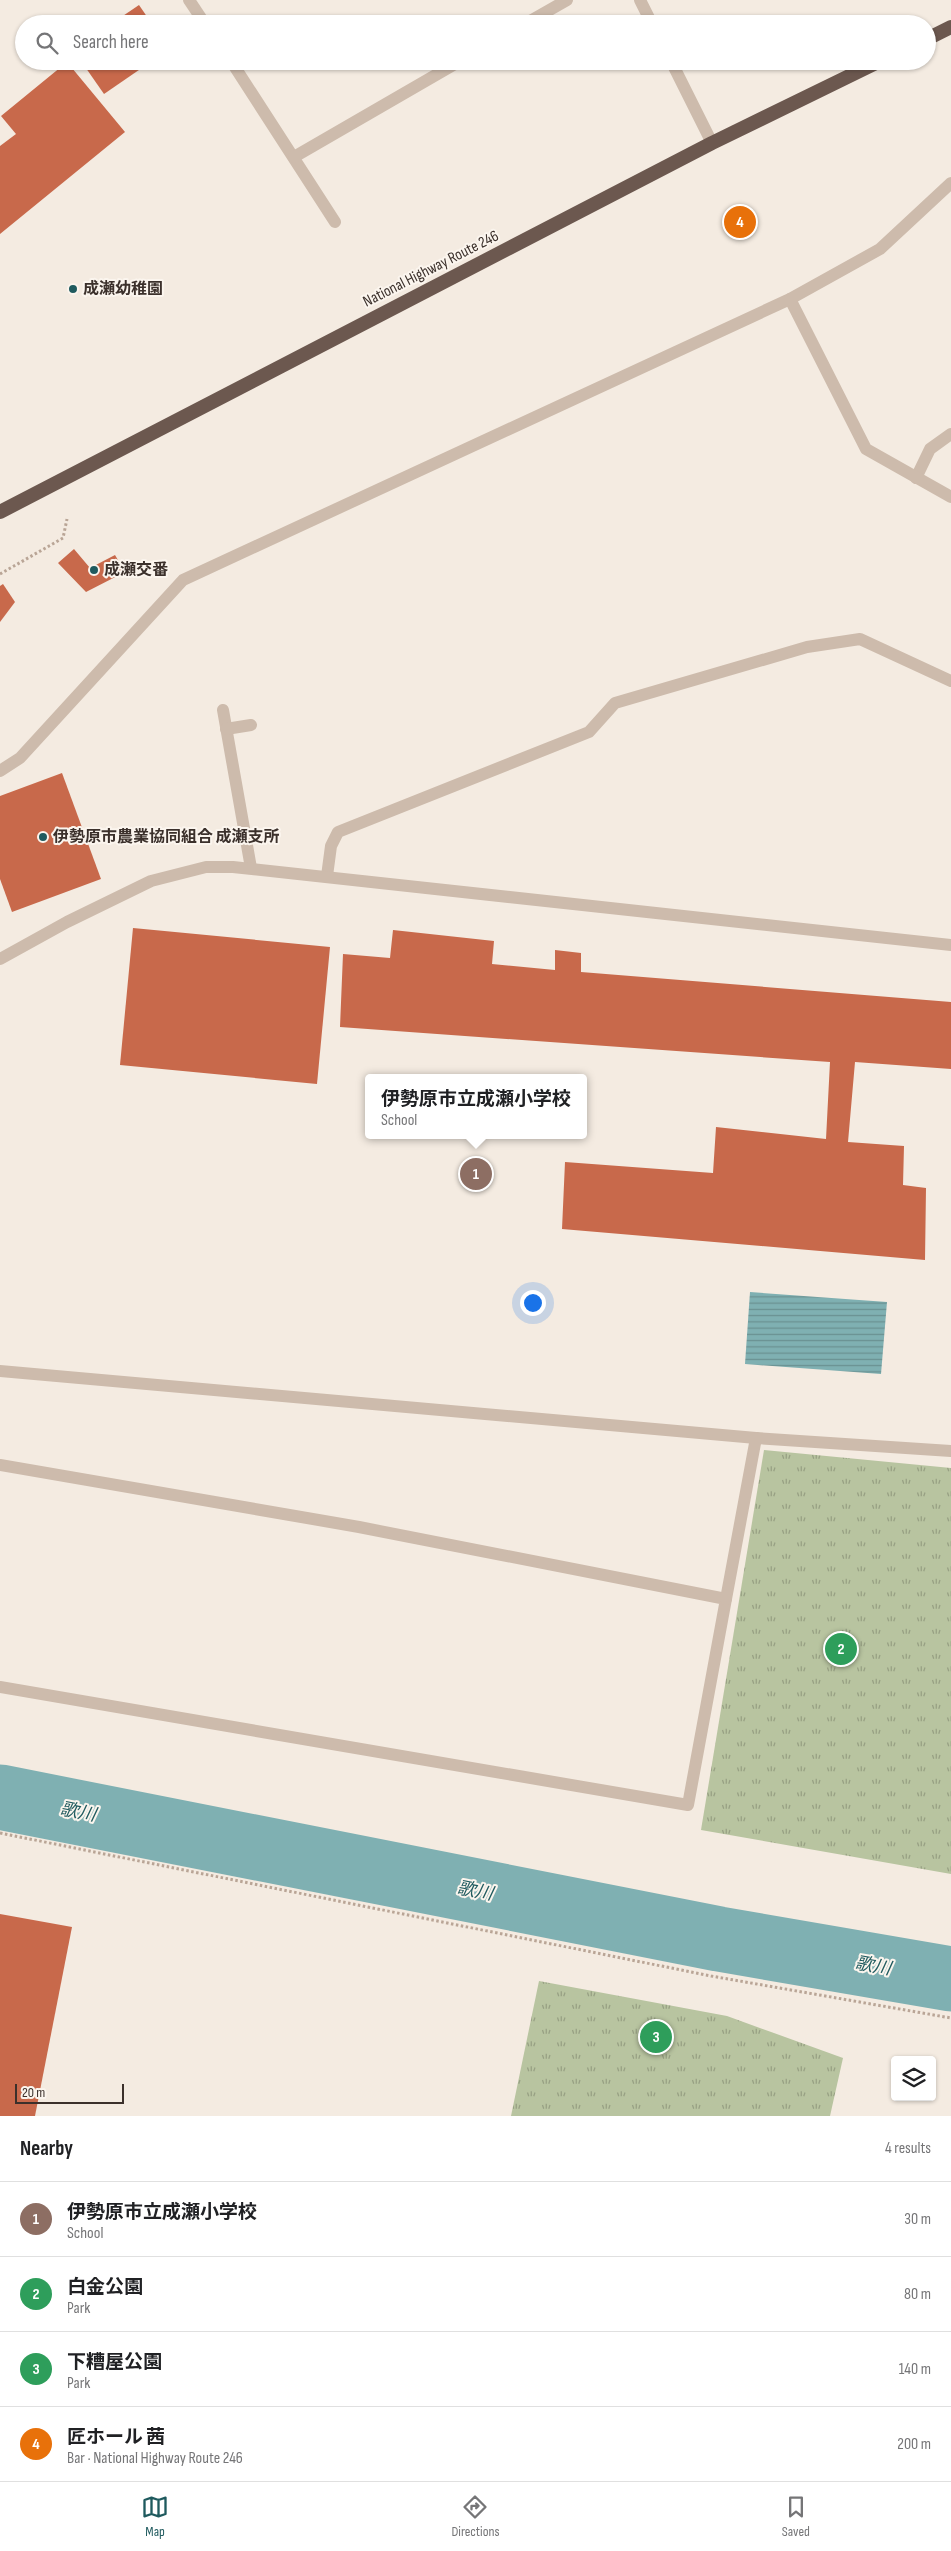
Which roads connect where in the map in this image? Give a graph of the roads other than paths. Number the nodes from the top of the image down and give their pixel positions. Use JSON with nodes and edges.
{"nodes":[{"id":1,"x":190,"y":0,"type":"edge"},
{"id":2,"x":567,"y":0,"type":"edge"},
{"id":3,"x":640,"y":0,"type":"edge"},
{"id":4,"x":199,"y":15,"type":"edge"},
{"id":5,"x":541,"y":15,"type":"edge"},
{"id":6,"x":648,"y":15,"type":"edge"},
{"id":7,"x":951,"y":27,"type":"edge"},
{"id":8,"x":936,"y":34,"type":"edge"},
{"id":9,"x":236,"y":70,"type":"edge"},
{"id":10,"x":444,"y":70,"type":"edge"},
{"id":11,"x":676,"y":70,"type":"edge"},
{"id":12,"x":862,"y":70,"type":"edge"},
{"id":13,"x":712,"y":143,"type":"junction"},
{"id":14,"x":294,"y":157,"type":"junction"},
{"id":15,"x":951,"y":183,"type":"edge"},
{"id":16,"x":335,"y":222,"type":"dead end"},
{"id":17,"x":790,"y":299,"type":"junction"},
{"id":18,"x":951,"y":434,"type":"edge"},
{"id":19,"x":916,"y":478,"type":"junction"},
{"id":20,"x":951,"y":497,"type":"edge"},
{"id":21,"x":0,"y":512,"type":"edge"},
{"id":22,"x":951,"y":681,"type":"edge"},
{"id":23,"x":223,"y":710,"type":"dead end"},
{"id":24,"x":251,"y":725,"type":"dead end"},
{"id":25,"x":226,"y":728,"type":"junction"},
{"id":26,"x":0,"y":771,"type":"edge"},
{"id":27,"x":251,"y":868,"type":"junction"},
{"id":28,"x":327,"y":876,"type":"junction"},
{"id":29,"x":951,"y":945,"type":"edge"},
{"id":30,"x":0,"y":959,"type":"edge"},
{"id":31,"x":0,"y":1371,"type":"edge"},
{"id":32,"x":756,"y":1438,"type":"junction"},
{"id":33,"x":951,"y":1451,"type":"edge"},
{"id":34,"x":0,"y":1465,"type":"edge"},
{"id":35,"x":726,"y":1599,"type":"junction"},
{"id":36,"x":0,"y":1687,"type":"edge"}],
"edges":[{"from":1,"to":4,"type":"street"},
{"from":2,"to":5,"type":"street"},
{"from":3,"to":6,"type":"street"},
{"from":7,"to":8,"type":"highway"},
{"from":9,"to":14,"type":"street"},
{"from":10,"to":14,"type":"street"},
{"from":11,"to":13,"type":"street"},
{"from":12,"to":13,"type":"highway","name":"National Highway Route 246"},
{"from":13,"to":21,"type":"highway","name":"National Highway Route 246"},
{"from":14,"to":16,"type":"street"},
{"from":15,"to":17,"type":"street"},
{"from":17,"to":19,"type":"street"},
{"from":17,"to":26,"type":"street"},
{"from":18,"to":19,"type":"street"},
{"from":19,"to":20,"type":"street"},
{"from":22,"to":28,"type":"street"},
{"from":23,"to":25,"type":"street"},
{"from":24,"to":25,"type":"street"},
{"from":25,"to":27,"type":"street"},
{"from":27,"to":28,"type":"street"},
{"from":27,"to":30,"type":"street"},
{"from":28,"to":29,"type":"street"},
{"from":31,"to":32,"type":"street"},
{"from":32,"to":33,"type":"street"},
{"from":32,"to":35,"type":"street"},
{"from":34,"to":35,"type":"street"},
{"from":35,"to":36,"type":"street"}]}
